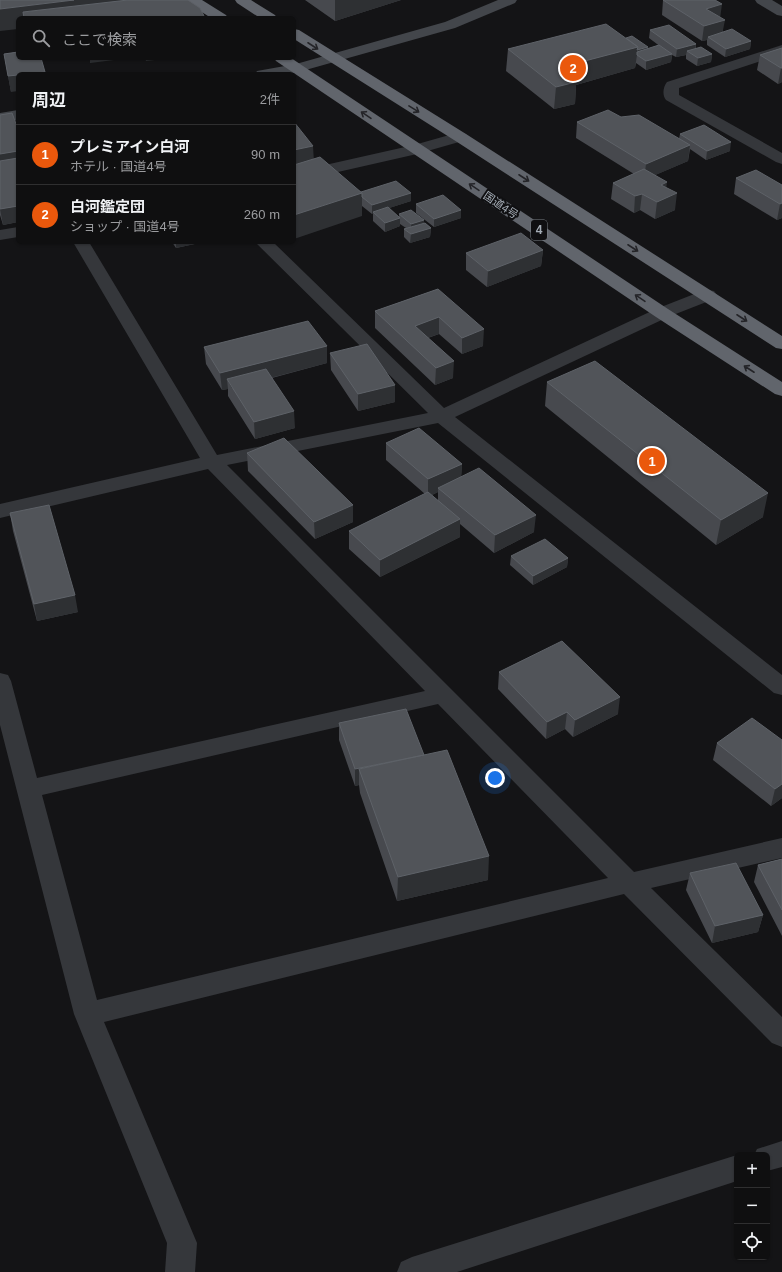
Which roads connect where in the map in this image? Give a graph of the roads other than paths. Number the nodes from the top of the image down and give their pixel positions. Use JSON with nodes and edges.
{"nodes":[{"id":1,"x":193,"y":0,"type":"edge"},
{"id":2,"x":242,"y":0,"type":"edge"},
{"id":3,"x":510,"y":0,"type":"edge"},
{"id":4,"x":762,"y":0,"type":"edge"},
{"id":5,"x":782,"y":12,"type":"edge"},
{"id":6,"x":218,"y":16,"type":"edge"},
{"id":7,"x":267,"y":16,"type":"edge"},
{"id":8,"x":296,"y":34,"type":"edge"},
{"id":9,"x":782,"y":49,"type":"edge"},
{"id":10,"x":333,"y":59,"type":"junction"},
{"id":11,"x":285,"y":60,"type":"edge"},
{"id":12,"x":297,"y":68,"type":"junction"},
{"id":13,"x":274,"y":72,"type":"edge"},
{"id":14,"x":16,"y":115,"type":"edge"},
{"id":15,"x":0,"y":118,"type":"edge"},
{"id":16,"x":460,"y":137,"type":"junction"},
{"id":17,"x":417,"y":149,"type":"junction"},
{"id":18,"x":782,"y":159,"type":"edge"},
{"id":19,"x":296,"y":177,"type":"edge"},
{"id":20,"x":16,"y":232,"type":"edge"},
{"id":21,"x":0,"y":235,"type":"edge"},
{"id":22,"x":82,"y":244,"type":"edge"},
{"id":23,"x":265,"y":244,"type":"edge"},
{"id":24,"x":708,"y":295,"type":"junction"},
{"id":25,"x":662,"y":313,"type":"junction"},
{"id":26,"x":782,"y":344,"type":"edge"},
{"id":27,"x":782,"y":390,"type":"edge"},
{"id":28,"x":442,"y":416,"type":"junction"},
{"id":29,"x":212,"y":462,"type":"junction"},
{"id":30,"x":0,"y":511,"type":"edge"},
{"id":31,"x":1,"y":687,"type":"edge"},
{"id":32,"x":782,"y":687,"type":"edge"},
{"id":33,"x":443,"y":695,"type":"junction"},
{"id":34,"x":28,"y":789,"type":"junction"},
{"id":35,"x":782,"y":848,"type":"edge"},
{"id":36,"x":629,"y":883,"type":"junction"},
{"id":37,"x":87,"y":1014,"type":"junction"},
{"id":38,"x":782,"y":1035,"type":"edge"},
{"id":39,"x":782,"y":1154,"type":"edge"},
{"id":40,"x":770,"y":1157,"type":"edge"},
{"id":41,"x":734,"y":1169,"type":"edge"},
{"id":42,"x":180,"y":1272,"type":"edge"},
{"id":43,"x":412,"y":1272,"type":"edge"}],
"edges":[{"from":1,"to":6,"type":"highway"},
{"from":2,"to":7,"type":"highway"},
{"from":3,"to":10,"type":"street"},
{"from":4,"to":5,"type":"street"},
{"from":8,"to":10,"type":"highway","one_way":true},
{"from":9,"to":18,"type":"street"},
{"from":10,"to":12,"type":"street"},
{"from":10,"to":16,"type":"highway","one_way":true},
{"from":11,"to":12,"type":"highway","name":"国道4号","number":"4"},
{"from":12,"to":13,"type":"street"},
{"from":17,"to":12,"type":"highway","name":"国道4号","number":"4","one_way":true},
{"from":14,"to":15,"type":"street"},
{"from":16,"to":17,"type":"street"},
{"from":16,"to":24,"type":"highway","one_way":true},
{"from":17,"to":19,"type":"street"},
{"from":25,"to":17,"type":"highway","name":"国道4号","number":"4","one_way":true},
{"from":20,"to":21,"type":"street"},
{"from":22,"to":29,"type":"street"},
{"from":23,"to":28,"type":"street"},
{"from":24,"to":25,"type":"street"},
{"from":24,"to":26,"type":"highway","one_way":true},
{"from":27,"to":25,"type":"highway","name":"国道4号","number":"4","one_way":true},
{"from":25,"to":28,"type":"street"},
{"from":28,"to":29,"type":"street"},
{"from":28,"to":32,"type":"street"},
{"from":29,"to":30,"type":"street"},
{"from":29,"to":33,"type":"street"},
{"from":31,"to":34,"type":"street"},
{"from":33,"to":34,"type":"street"},
{"from":33,"to":36,"type":"street"},
{"from":34,"to":37,"type":"street"},
{"from":35,"to":36,"type":"street"},
{"from":36,"to":37,"type":"street"},
{"from":36,"to":38,"type":"street"},
{"from":37,"to":42,"type":"street"},
{"from":39,"to":40,"type":"street"},
{"from":41,"to":43,"type":"street"}]}
